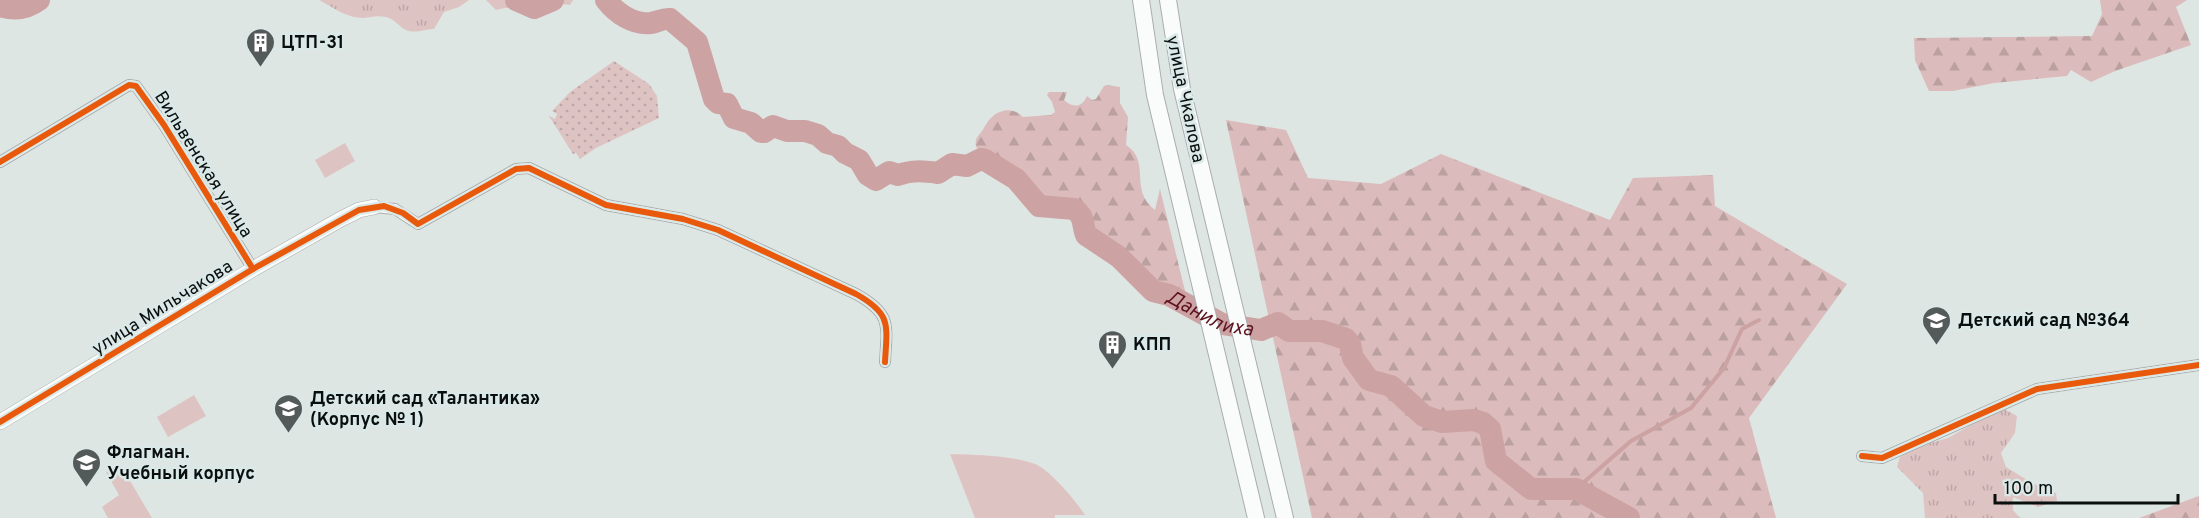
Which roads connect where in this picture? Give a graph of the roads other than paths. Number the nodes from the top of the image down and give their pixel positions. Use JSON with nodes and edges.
{"nodes":[{"id":1,"x":1141,"y":0,"type":"edge"},
{"id":2,"x":1168,"y":0,"type":"edge"},
{"id":3,"x":0,"y":162,"type":"edge"},
{"id":4,"x":374,"y":207,"type":"joint"},
{"id":5,"x":253,"y":269,"type":"junction"},
{"id":6,"x":885,"y":362,"type":"dead end"},
{"id":7,"x":2199,"y":365,"type":"edge"},
{"id":8,"x":0,"y":422,"type":"edge"},
{"id":9,"x":1862,"y":456,"type":"dead end"},
{"id":10,"x":1256,"y":518,"type":"edge"},
{"id":11,"x":1285,"y":518,"type":"edge"}],
"edges":[{"from":1,"to":10,"type":"main road","name":"улица Чкалова"},
{"from":2,"to":11,"type":"main road","name":"улица Чкалова"},
{"from":3,"to":5,"type":"street","name":"Вильвенская улица"},
{"from":4,"to":5,"type":"street","name":"улица Мильчакова"},
{"from":4,"to":6,"type":"street"},
{"from":5,"to":8,"type":"street","name":"улица Мильчакова"},
{"from":7,"to":9,"type":"street"}]}
